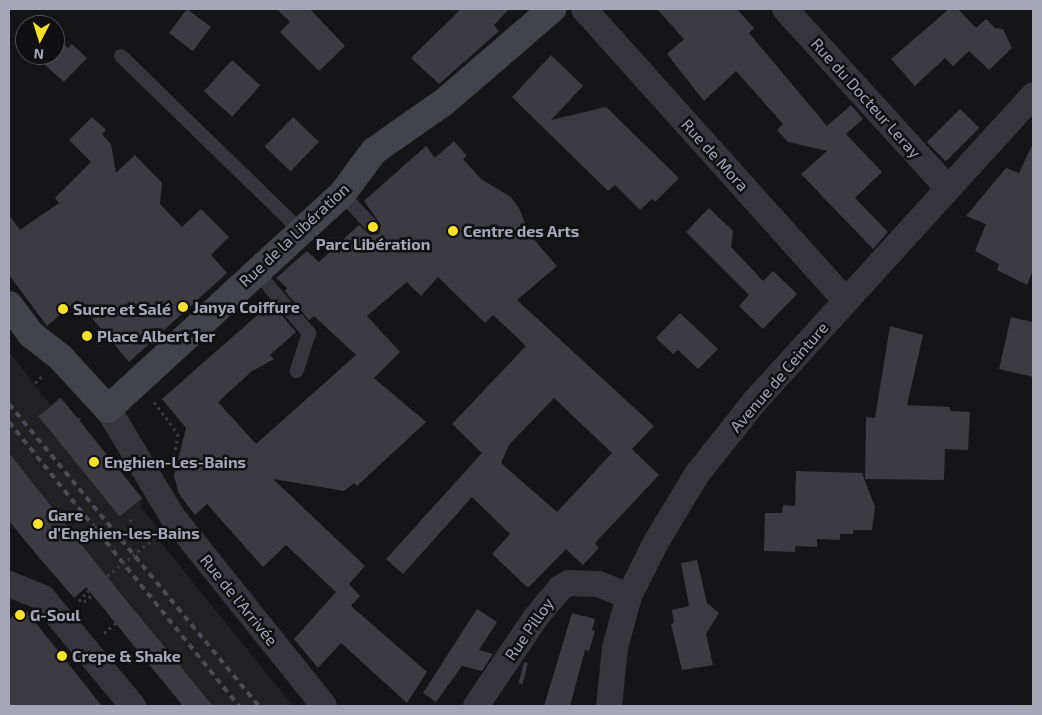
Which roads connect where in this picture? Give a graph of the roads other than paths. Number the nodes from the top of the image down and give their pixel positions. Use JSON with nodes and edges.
{"nodes":[{"id":1,"x":552,"y":9,"type":"edge"},
{"id":2,"x":584,"y":9,"type":"edge"},
{"id":3,"x":785,"y":9,"type":"edge"},
{"id":4,"x":121,"y":56,"type":"dead end"},
{"id":5,"x":1033,"y":95,"type":"edge"},
{"id":6,"x":948,"y":188,"type":"junction"},
{"id":7,"x":342,"y":194,"type":"junction"},
{"id":8,"x":373,"y":227,"type":"dead end"},
{"id":9,"x":301,"y":231,"type":"junction"},
{"id":10,"x":256,"y":271,"type":"junction"},
{"id":11,"x":846,"y":301,"type":"junction"},
{"id":12,"x":9,"y":305,"type":"edge"},
{"id":13,"x":297,"y":370,"type":"dead end"},
{"id":14,"x":108,"y":409,"type":"junction"},
{"id":15,"x":10,"y":585,"type":"edge"},
{"id":16,"x":629,"y":596,"type":"junction"},
{"id":17,"x":133,"y":706,"type":"edge"},
{"id":18,"x":324,"y":706,"type":"edge"},
{"id":19,"x":476,"y":706,"type":"edge"},
{"id":20,"x":609,"y":706,"type":"edge"}],
"edges":[{"from":1,"to":7,"type":"main road","name":"Rue de la Libération"},
{"from":2,"to":11,"type":"street","name":"Rue de Mora"},
{"from":3,"to":6,"type":"street","name":"Rue du Docteur Leray"},
{"from":4,"to":9,"type":"lane"},
{"from":5,"to":6,"type":"street","name":"Avenue de Ceinture"},
{"from":6,"to":11,"type":"street","name":"Avenue de Ceinture"},
{"from":7,"to":8,"type":"lane"},
{"from":7,"to":9,"type":"main road","name":"Rue de la Libération"},
{"from":9,"to":10,"type":"main road","name":"Rue de la Libération"},
{"from":10,"to":13,"type":"lane"},
{"from":10,"to":14,"type":"main road","name":"Rue de la Libération"},
{"from":11,"to":16,"type":"street","name":"Avenue de Ceinture"},
{"from":12,"to":14,"type":"main road","name":"Rue de l'Arrivée"},
{"from":14,"to":18,"type":"street","name":"Rue de l'Arrivée"},
{"from":15,"to":17,"type":"street"},
{"from":16,"to":19,"type":"street","name":"Rue Pilloy"},
{"from":16,"to":20,"type":"street","name":"Avenue de Ceinture"}]}
